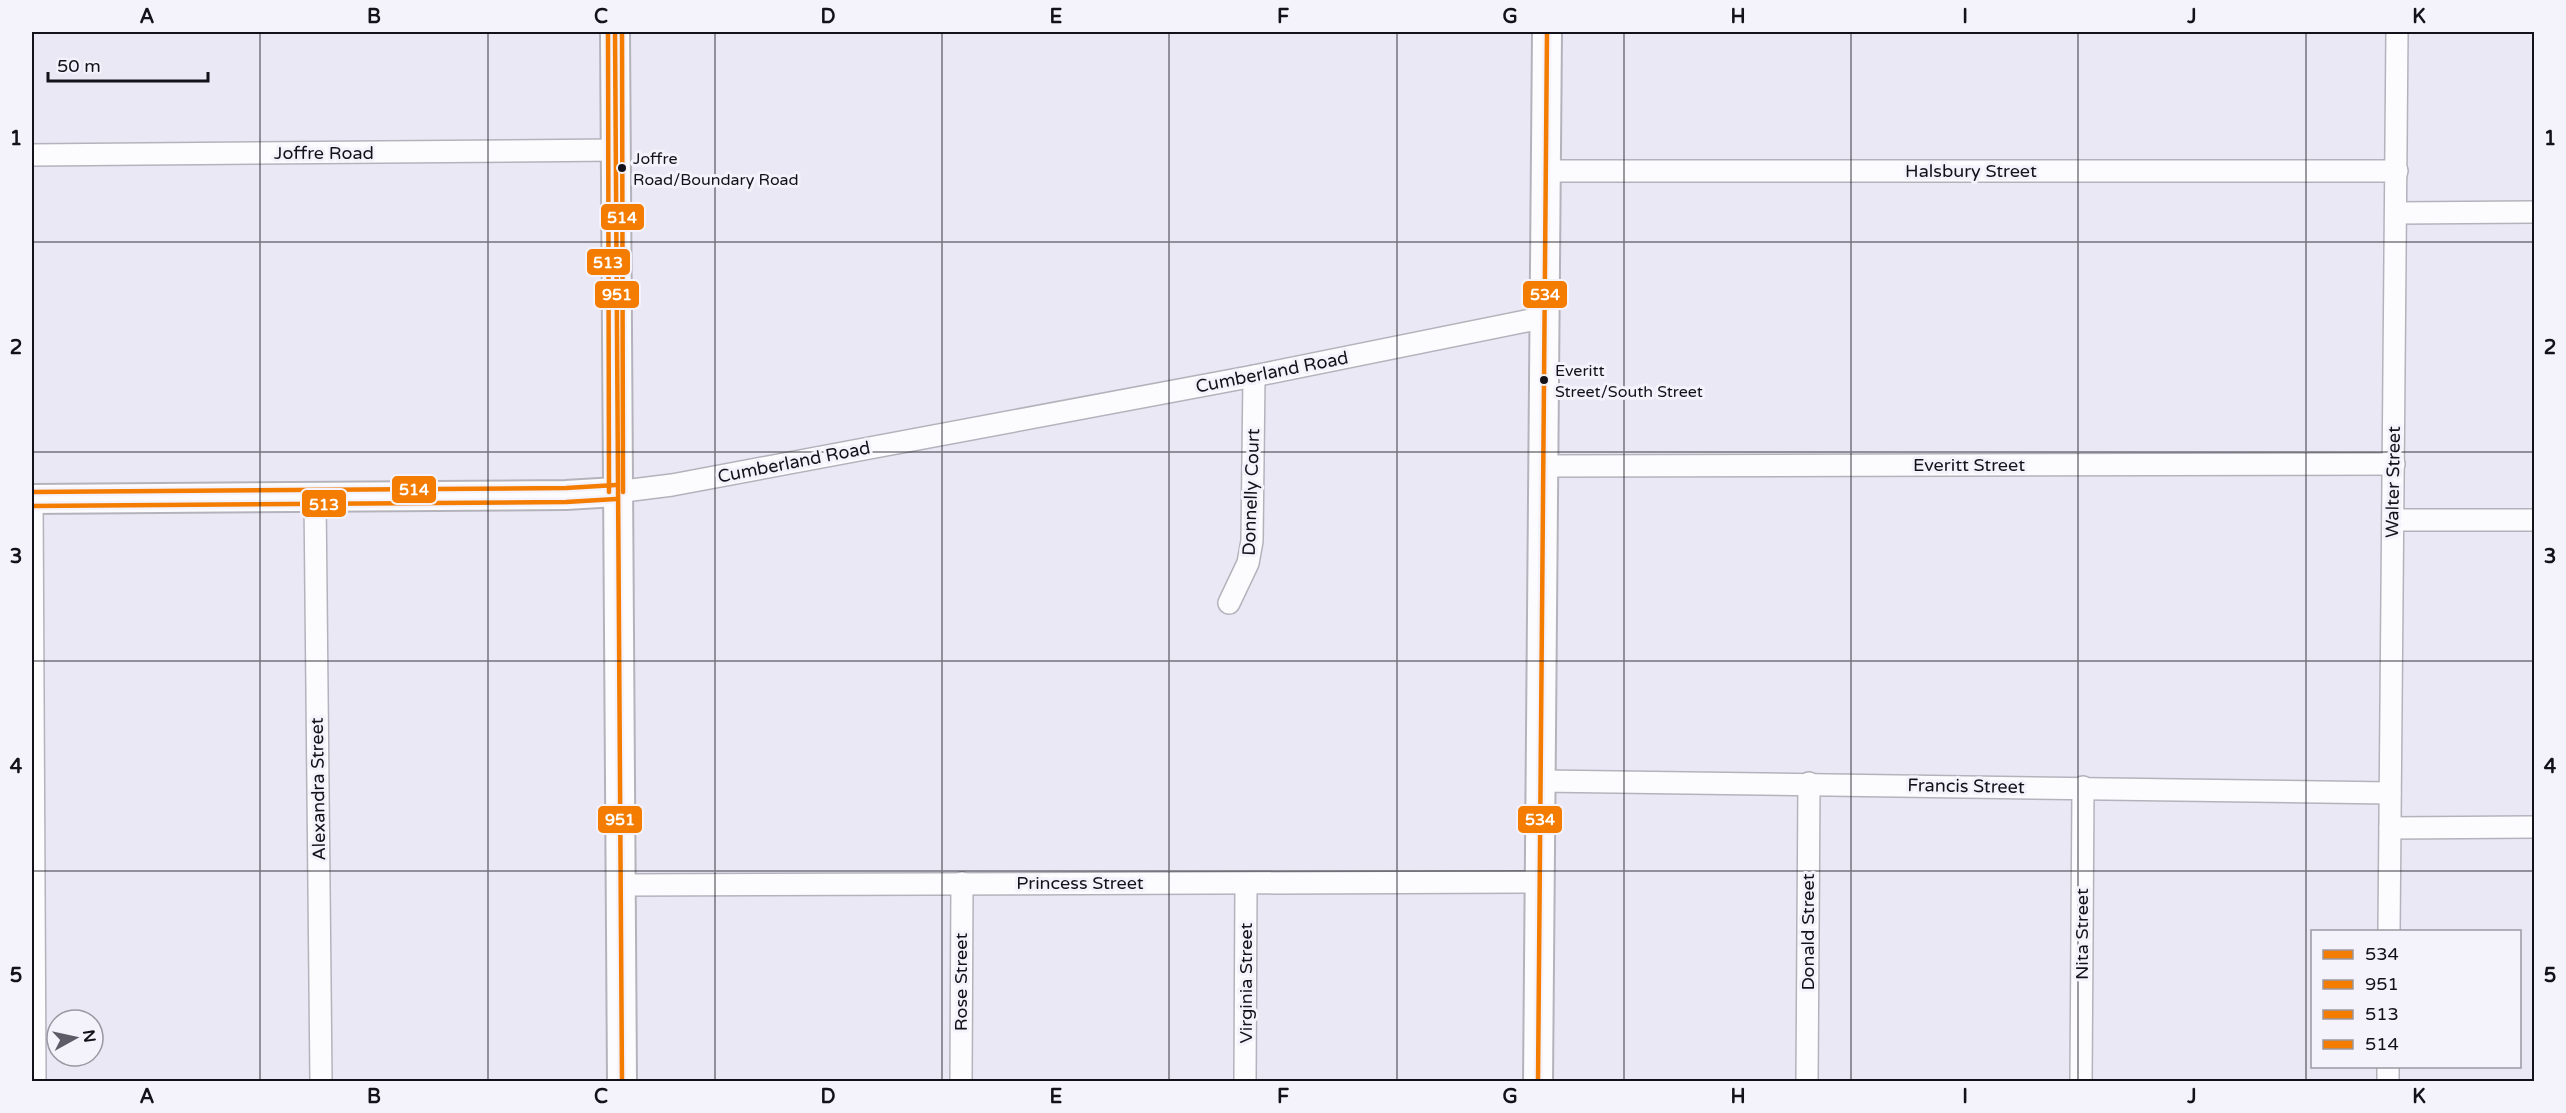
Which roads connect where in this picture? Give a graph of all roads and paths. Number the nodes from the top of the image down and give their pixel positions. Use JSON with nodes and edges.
{"nodes":[{"id":1,"x":615,"y":32,"type":"edge"},
{"id":2,"x":1547,"y":32,"type":"edge"},
{"id":3,"x":2397,"y":32,"type":"edge"},
{"id":4,"x":616,"y":150,"type":"junction"},
{"id":5,"x":32,"y":154,"type":"edge"},
{"id":6,"x":1546,"y":171,"type":"junction"},
{"id":7,"x":2397,"y":171,"type":"junction"},
{"id":8,"x":2535,"y":212,"type":"edge"},
{"id":9,"x":2396,"y":213,"type":"junction"},
{"id":10,"x":1546,"y":317,"type":"junction"},
{"id":11,"x":1254,"y":376,"type":"junction"},
{"id":12,"x":2394,"y":464,"type":"junction"},
{"id":13,"x":1544,"y":466,"type":"junction"},
{"id":14,"x":616,"y":492,"type":"junction"},
{"id":15,"x":315,"y":497,"type":"junction"},
{"id":16,"x":32,"y":500,"type":"edge"},
{"id":17,"x":2393,"y":520,"type":"junction"},
{"id":18,"x":2535,"y":520,"type":"edge"},
{"id":19,"x":1229,"y":603,"type":"dead end"},
{"id":20,"x":1542,"y":781,"type":"junction"},
{"id":21,"x":1809,"y":783,"type":"junction"},
{"id":22,"x":2083,"y":787,"type":"junction"},
{"id":23,"x":2390,"y":793,"type":"junction"},
{"id":24,"x":2535,"y":827,"type":"edge"},
{"id":25,"x":2390,"y":828,"type":"junction"},
{"id":26,"x":1539,"y":882,"type":"junction"},
{"id":27,"x":962,"y":883,"type":"junction"},
{"id":28,"x":1246,"y":884,"type":"junction"},
{"id":29,"x":621,"y":885,"type":"junction"},
{"id":30,"x":2389,"y":930,"type":"edge"},
{"id":31,"x":34,"y":1082,"type":"edge"},
{"id":32,"x":321,"y":1082,"type":"edge"},
{"id":33,"x":622,"y":1082,"type":"edge"},
{"id":34,"x":961,"y":1082,"type":"edge"},
{"id":35,"x":1245,"y":1082,"type":"edge"},
{"id":36,"x":1538,"y":1082,"type":"edge"},
{"id":37,"x":1807,"y":1082,"type":"edge"},
{"id":38,"x":2081,"y":1082,"type":"edge"}],
"edges":[{"from":1,"to":4,"type":"main road"},
{"from":2,"to":6,"type":"main road"},
{"from":3,"to":7,"type":"street","name":"Walter Street"},
{"from":4,"to":5,"type":"street","name":"Joffre Road"},
{"from":4,"to":14,"type":"main road"},
{"from":6,"to":7,"type":"street","name":"Halsbury Street"},
{"from":6,"to":10,"type":"main road"},
{"from":7,"to":9,"type":"street","name":"Walter Street"},
{"from":8,"to":9,"type":"street"},
{"from":9,"to":12,"type":"street","name":"Walter Street"},
{"from":10,"to":11,"type":"street","name":"Cumberland Road"},
{"from":10,"to":13,"type":"main road"},
{"from":11,"to":14,"type":"street","name":"Cumberland Road"},
{"from":11,"to":19,"type":"street","name":"Donnelly Court"},
{"from":12,"to":13,"type":"street","name":"Everitt Street"},
{"from":12,"to":17,"type":"street","name":"Walter Street"},
{"from":13,"to":20,"type":"main road"},
{"from":14,"to":15,"type":"main road","name":"Cumberland Road"},
{"from":14,"to":29,"type":"main road"},
{"from":15,"to":16,"type":"main road","name":"Cumberland Road"},
{"from":15,"to":32,"type":"street","name":"Alexandra Street"},
{"from":16,"to":31,"type":"street"},
{"from":17,"to":18,"type":"street"},
{"from":17,"to":23,"type":"street","name":"Walter Street"},
{"from":20,"to":21,"type":"street","name":"Francis Street"},
{"from":20,"to":26,"type":"main road"},
{"from":21,"to":22,"type":"street","name":"Francis Street"},
{"from":21,"to":37,"type":"street","name":"Donald Street"},
{"from":22,"to":23,"type":"street","name":"Francis Street"},
{"from":22,"to":38,"type":"street","name":"Nita Street"},
{"from":23,"to":25,"type":"street","name":"Walter Street"},
{"from":24,"to":25,"type":"street"},
{"from":25,"to":30,"type":"street","name":"Walter Street"},
{"from":26,"to":28,"type":"street","name":"Princess Street"},
{"from":26,"to":36,"type":"main road"},
{"from":27,"to":28,"type":"street","name":"Princess Street"},
{"from":27,"to":29,"type":"street","name":"Princess Street"},
{"from":27,"to":34,"type":"street","name":"Rose Street"},
{"from":28,"to":35,"type":"street","name":"Virginia Street"},
{"from":29,"to":33,"type":"main road"}]}
